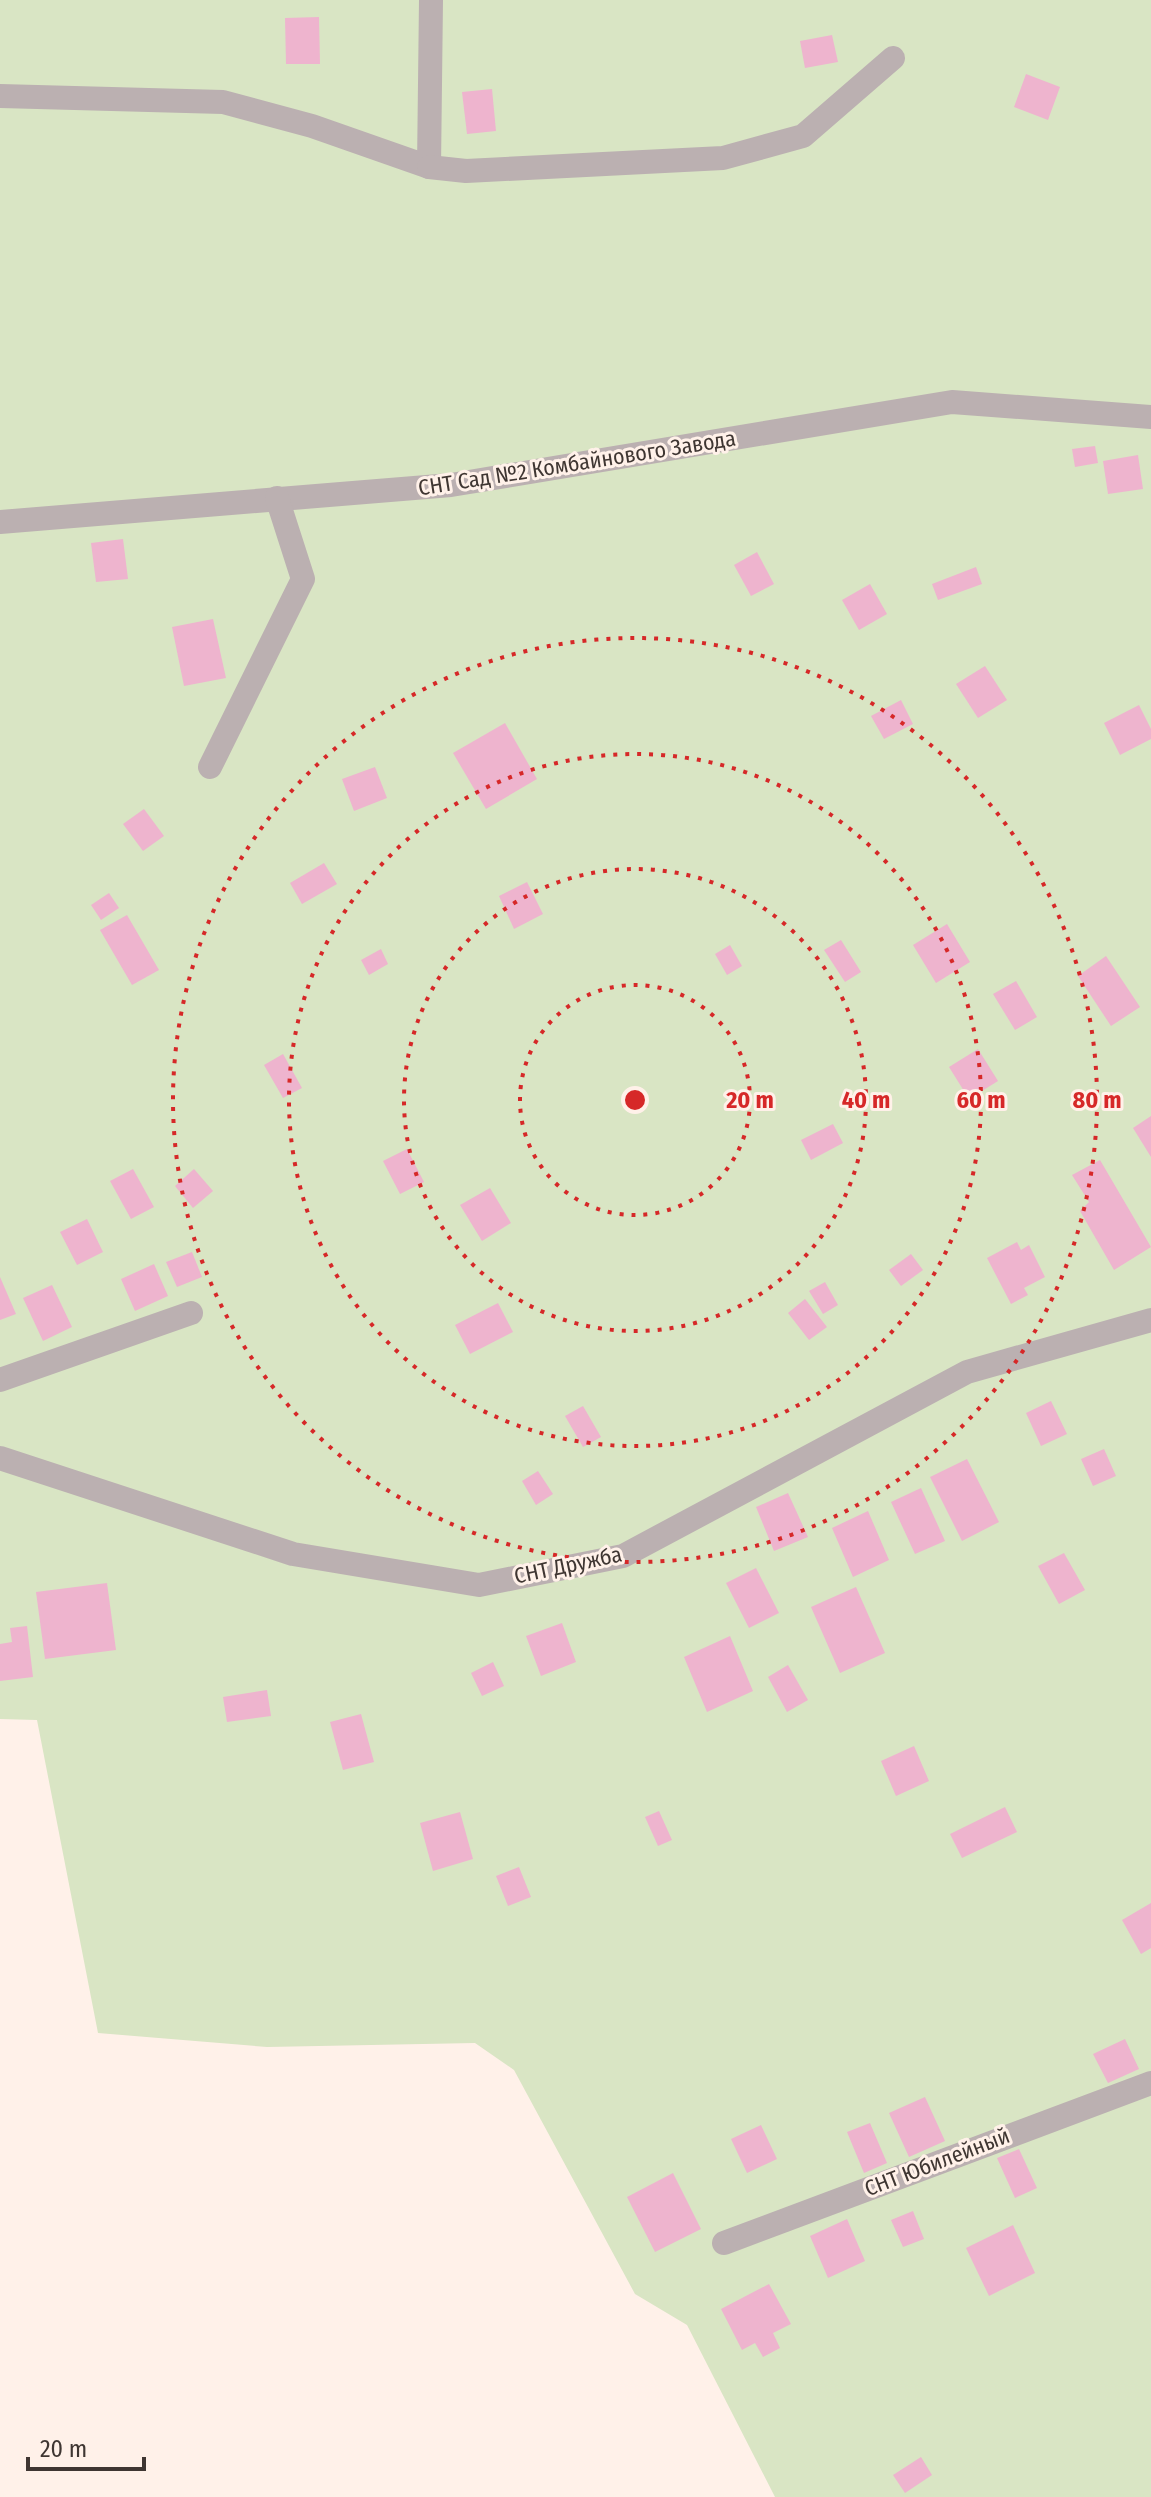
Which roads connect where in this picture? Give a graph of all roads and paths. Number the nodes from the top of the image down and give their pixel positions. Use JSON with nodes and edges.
{"nodes":[{"id":1,"x":431,"y":0,"type":"edge"},
{"id":2,"x":893,"y":58,"type":"dead end"},
{"id":3,"x":0,"y":96,"type":"edge"},
{"id":4,"x":429,"y":167,"type":"junction"},
{"id":5,"x":1151,"y":417,"type":"edge"},
{"id":6,"x":277,"y":498,"type":"junction"},
{"id":7,"x":0,"y":522,"type":"edge"},
{"id":8,"x":210,"y":767,"type":"dead end"},
{"id":9,"x":191,"y":1313,"type":"dead end"},
{"id":10,"x":1151,"y":1320,"type":"edge"},
{"id":11,"x":0,"y":1380,"type":"edge"},
{"id":12,"x":0,"y":1458,"type":"edge"},
{"id":13,"x":1151,"y":2083,"type":"edge"},
{"id":14,"x":724,"y":2243,"type":"dead end"}],
"edges":[{"from":1,"to":4,"type":"street"},
{"from":2,"to":4,"type":"street"},
{"from":3,"to":4,"type":"street"},
{"from":5,"to":6,"type":"street","name":"СНТ Сад №2 Комбайнового Завода"},
{"from":6,"to":7,"type":"street","name":"СНТ Сад №2 Комбайнового Завода"},
{"from":6,"to":8,"type":"street"},
{"from":9,"to":11,"type":"street"},
{"from":10,"to":12,"type":"street","name":"СНТ Дружба"},
{"from":13,"to":14,"type":"street","name":"СНТ Юбилейный"}]}
